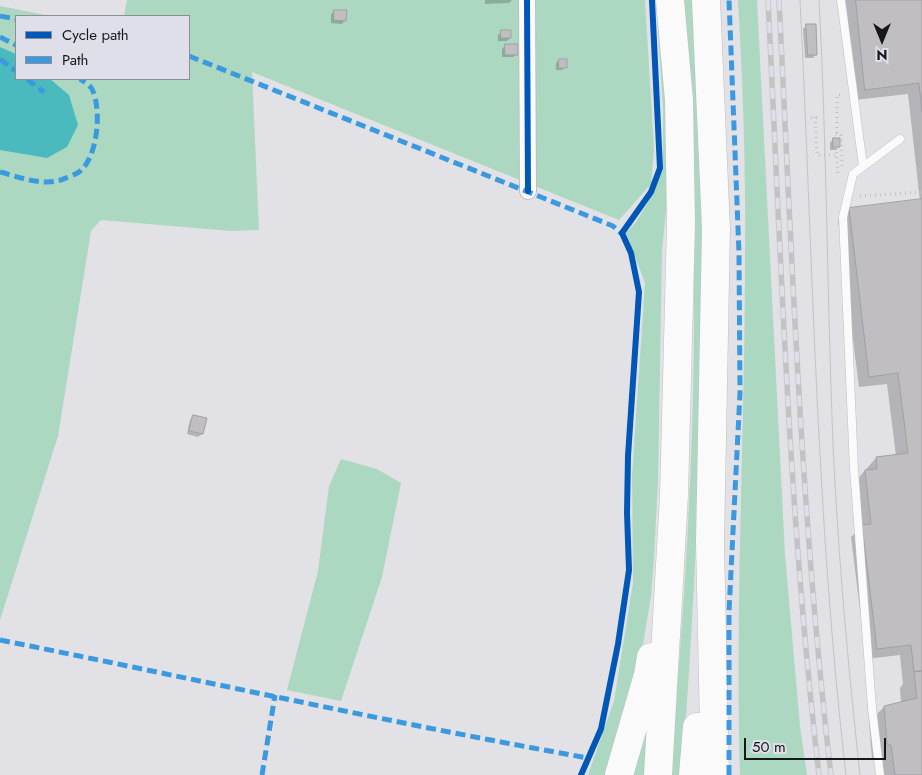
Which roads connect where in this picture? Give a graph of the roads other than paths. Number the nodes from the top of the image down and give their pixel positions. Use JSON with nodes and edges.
{"nodes":[{"id":1,"x":527,"y":0,"type":"edge"},
{"id":2,"x":670,"y":0,"type":"edge"},
{"id":3,"x":706,"y":0,"type":"edge"},
{"id":4,"x":841,"y":0,"type":"edge"},
{"id":5,"x":900,"y":139,"type":"dead end"},
{"id":6,"x":863,"y":166,"type":"junction"},
{"id":7,"x":528,"y":191,"type":"dead end"},
{"id":8,"x":674,"y":495,"type":"junction"},
{"id":9,"x":710,"y":542,"type":"junction"},
{"id":10,"x":619,"y":775,"type":"edge"},
{"id":11,"x":658,"y":775,"type":"edge"},
{"id":12,"x":693,"y":775,"type":"edge"},
{"id":13,"x":715,"y":775,"type":"edge"},
{"id":14,"x":880,"y":775,"type":"edge"}],
"edges":[{"from":1,"to":7,"type":"street"},
{"from":2,"to":8,"type":"highway"},
{"from":3,"to":9,"type":"highway"},
{"from":4,"to":6,"type":"lane"},
{"from":5,"to":6,"type":"lane"},
{"from":6,"to":14,"type":"lane"},
{"from":8,"to":10,"type":"highway"},
{"from":8,"to":11,"type":"highway"},
{"from":9,"to":12,"type":"highway"},
{"from":9,"to":13,"type":"highway"}]}
